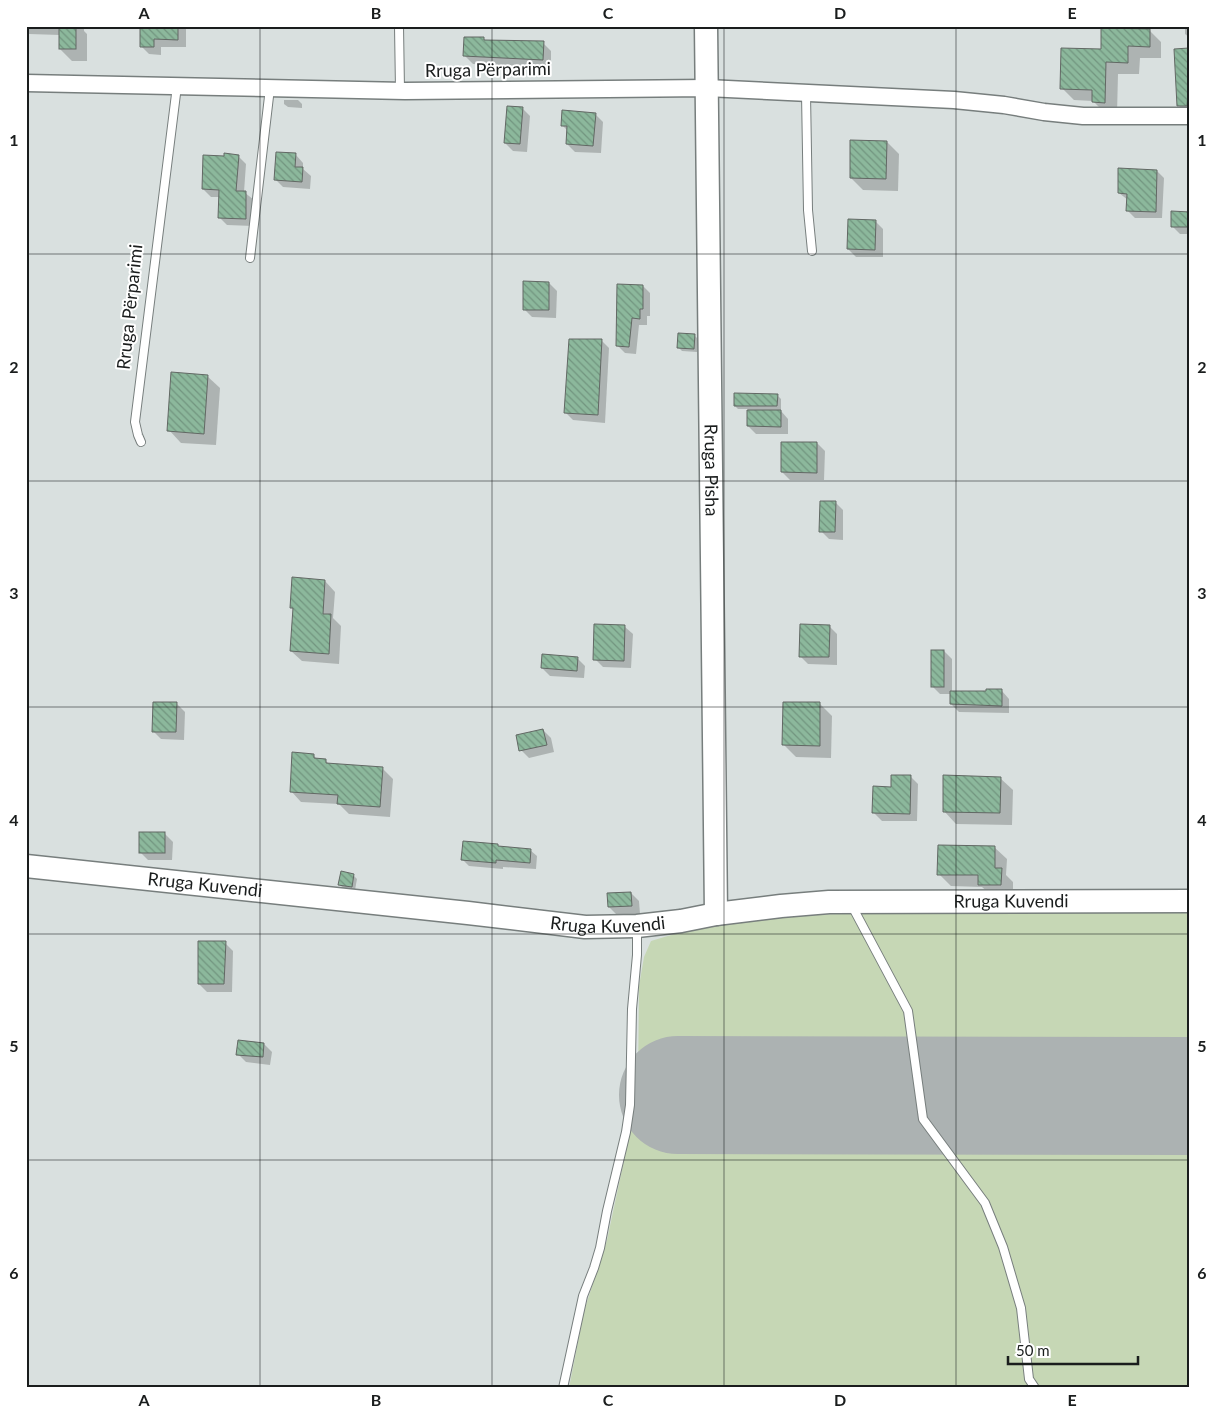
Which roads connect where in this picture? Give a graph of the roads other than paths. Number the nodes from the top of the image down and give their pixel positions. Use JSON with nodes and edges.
{"nodes":[{"id":1,"x":399,"y":26,"type":"edge"},
{"id":2,"x":706,"y":26,"type":"edge"},
{"id":3,"x":26,"y":83,"type":"edge"},
{"id":4,"x":177,"y":86,"type":"junction"},
{"id":5,"x":270,"y":88,"type":"junction"},
{"id":6,"x":707,"y":88,"type":"junction"},
{"id":7,"x":400,"y":90,"type":"junction"},
{"id":8,"x":806,"y":94,"type":"junction"},
{"id":9,"x":1190,"y":116,"type":"edge"},
{"id":10,"x":812,"y":251,"type":"dead end"},
{"id":11,"x":250,"y":258,"type":"dead end"},
{"id":12,"x":141,"y":442,"type":"dead end"},
{"id":13,"x":26,"y":866,"type":"edge"},
{"id":14,"x":1190,"y":901,"type":"edge"},
{"id":15,"x":850,"y":902,"type":"junction"},
{"id":16,"x":716,"y":914,"type":"junction"},
{"id":17,"x":637,"y":926,"type":"junction"},
{"id":18,"x":563,"y":1388,"type":"edge"},
{"id":19,"x":1035,"y":1388,"type":"edge"}],
"edges":[{"from":1,"to":7,"type":"lane"},
{"from":2,"to":6,"type":"street","name":"Rruga Pisha"},
{"from":3,"to":4,"type":"street","name":"Rruga Përparimi"},
{"from":4,"to":5,"type":"street","name":"Rruga Përparimi"},
{"from":4,"to":12,"type":"lane","name":"Rruga Përparimi"},
{"from":5,"to":7,"type":"street","name":"Rruga Përparimi"},
{"from":5,"to":11,"type":"lane"},
{"from":6,"to":7,"type":"street","name":"Rruga Përparimi"},
{"from":6,"to":8,"type":"street","name":"Rruga Përparimi"},
{"from":6,"to":16,"type":"street","name":"Rruga Pisha"},
{"from":8,"to":9,"type":"street","name":"Rruga Përparimi"},
{"from":8,"to":10,"type":"lane"},
{"from":13,"to":17,"type":"street","name":"Rruga Kuvendi"},
{"from":14,"to":15,"type":"street","name":"Rruga Kuvendi"},
{"from":15,"to":16,"type":"street","name":"Rruga Kuvendi"},
{"from":15,"to":19,"type":"lane"},
{"from":16,"to":17,"type":"street","name":"Rruga Kuvendi"},
{"from":17,"to":18,"type":"lane"}]}
